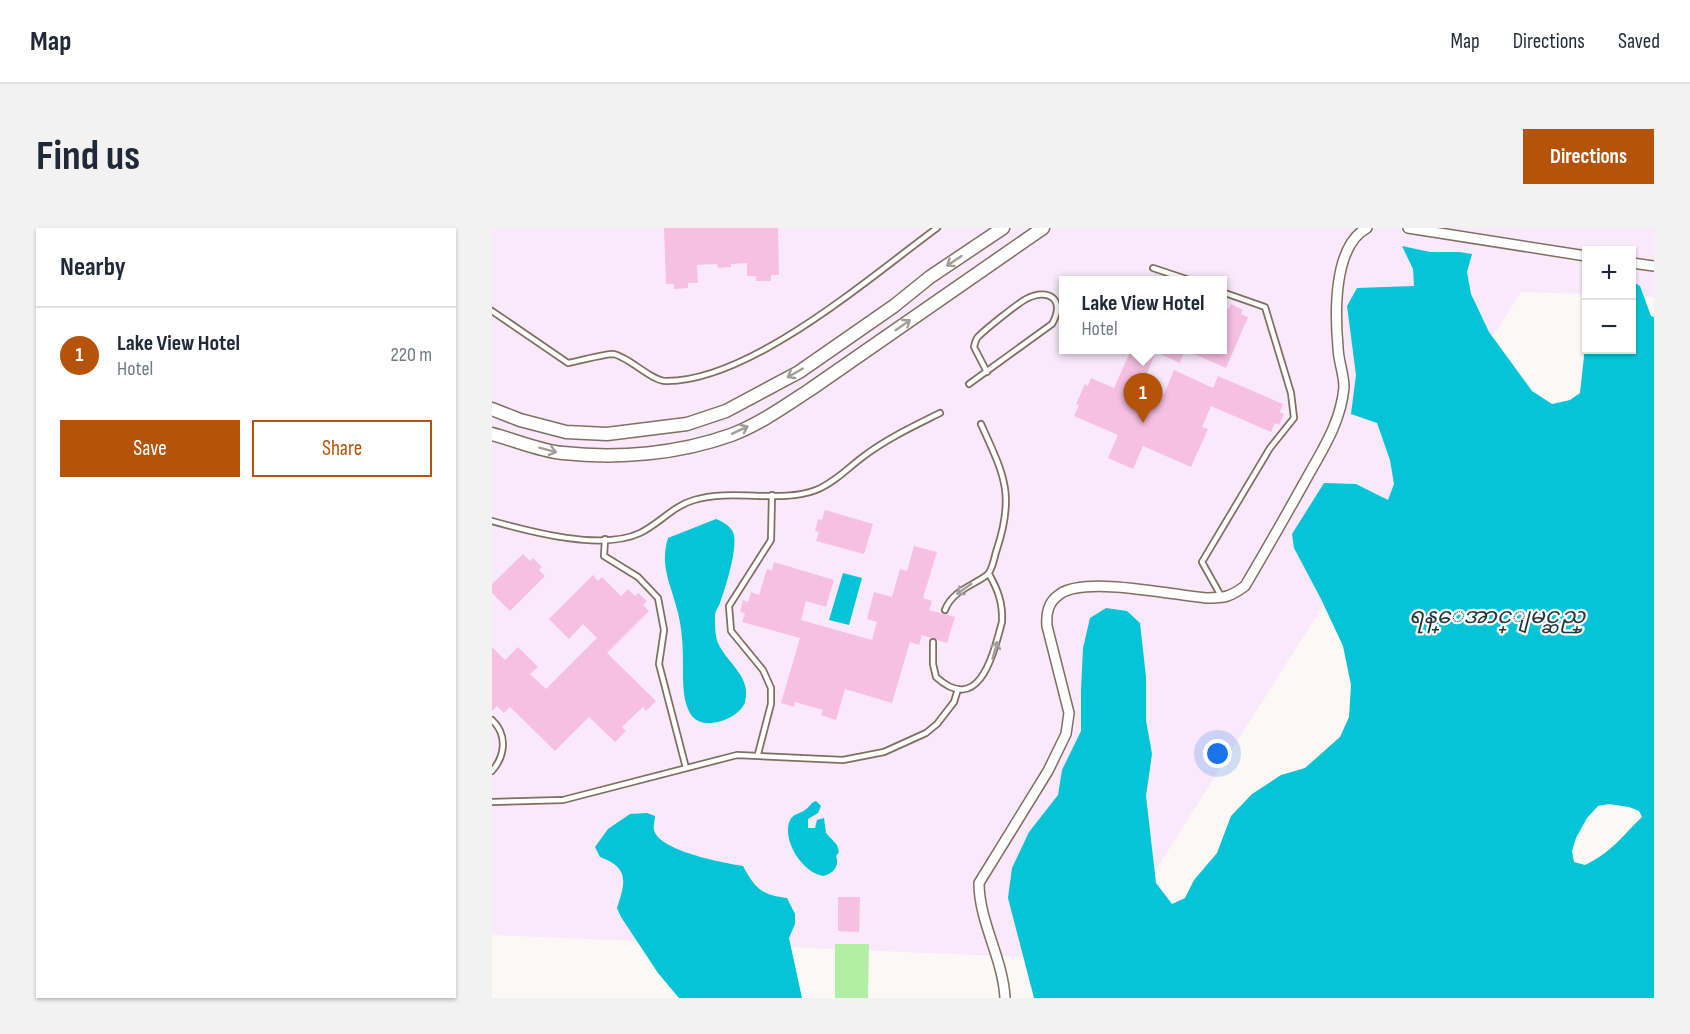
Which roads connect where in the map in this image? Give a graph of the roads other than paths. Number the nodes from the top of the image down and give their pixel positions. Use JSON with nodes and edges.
{"nodes":[{"id":1,"x":937,"y":228,"type":"edge"},
{"id":2,"x":1003,"y":228,"type":"edge"},
{"id":3,"x":1042,"y":228,"type":"edge"},
{"id":4,"x":1367,"y":228,"type":"edge"},
{"id":5,"x":1408,"y":228,"type":"edge"},
{"id":6,"x":1582,"y":255,"type":"edge"},
{"id":7,"x":1636,"y":264,"type":"edge"},
{"id":8,"x":1654,"y":266,"type":"edge"},
{"id":9,"x":1153,"y":268,"type":"dead end"},
{"id":10,"x":1178,"y":276,"type":"edge"},
{"id":11,"x":1227,"y":294,"type":"edge"},
{"id":12,"x":492,"y":311,"type":"edge"},
{"id":13,"x":987,"y":372,"type":"junction"},
{"id":14,"x":969,"y":384,"type":"dead end"},
{"id":15,"x":492,"y":409,"type":"edge"},
{"id":16,"x":940,"y":413,"type":"dead end"},
{"id":17,"x":981,"y":424,"type":"dead end"},
{"id":18,"x":492,"y":434,"type":"edge"},
{"id":19,"x":772,"y":495,"type":"junction"},
{"id":20,"x":492,"y":521,"type":"edge"},
{"id":21,"x":605,"y":540,"type":"junction"},
{"id":22,"x":989,"y":574,"type":"junction"},
{"id":23,"x":1222,"y":598,"type":"junction"},
{"id":24,"x":945,"y":610,"type":"dead end"},
{"id":25,"x":933,"y":642,"type":"dead end"},
{"id":26,"x":958,"y":689,"type":"junction"},
{"id":27,"x":492,"y":720,"type":"edge"},
{"id":28,"x":758,"y":754,"type":"junction"},
{"id":29,"x":686,"y":768,"type":"junction"},
{"id":30,"x":492,"y":771,"type":"edge"},
{"id":31,"x":492,"y":802,"type":"edge"},
{"id":32,"x":1005,"y":998,"type":"edge"}],
"edges":[{"from":1,"to":12,"type":"lane"},
{"from":2,"to":15,"type":"main road","one_way":true},
{"from":18,"to":3,"type":"main road","one_way":true},
{"from":4,"to":23,"type":"street"},
{"from":5,"to":6,"type":"street"},
{"from":7,"to":8,"type":"street"},
{"from":9,"to":10,"type":"lane"},
{"from":11,"to":23,"type":"lane"},
{"from":13,"to":13,"type":"lane"},
{"from":13,"to":14,"type":"lane"},
{"from":16,"to":19,"type":"lane"},
{"from":17,"to":22,"type":"lane"},
{"from":19,"to":21,"type":"lane"},
{"from":19,"to":28,"type":"lane"},
{"from":20,"to":21,"type":"lane"},
{"from":21,"to":29,"type":"lane"},
{"from":22,"to":24,"type":"lane","one_way":true},
{"from":26,"to":22,"type":"lane","one_way":true},
{"from":23,"to":32,"type":"street"},
{"from":25,"to":26,"type":"lane"},
{"from":26,"to":28,"type":"lane"},
{"from":27,"to":30,"type":"lane"},
{"from":28,"to":29,"type":"lane"},
{"from":29,"to":31,"type":"lane"}]}
